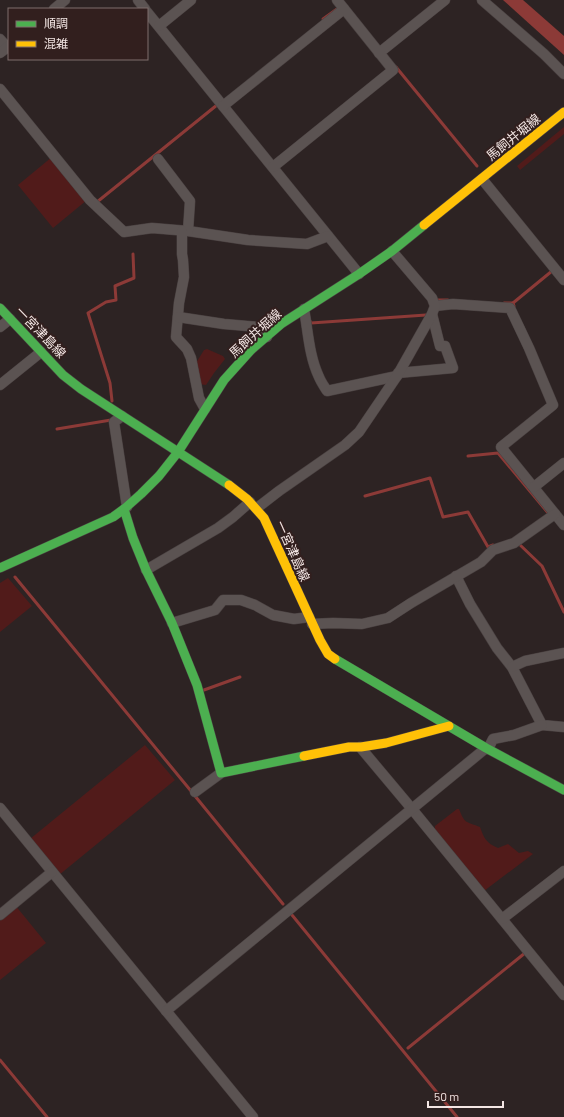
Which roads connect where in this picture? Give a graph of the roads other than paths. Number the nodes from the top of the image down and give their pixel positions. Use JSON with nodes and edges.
{"nodes":[{"id":1,"x":65,"y":0,"type":"edge"},
{"id":2,"x":138,"y":0,"type":"edge"},
{"id":3,"x":190,"y":0,"type":"edge"},
{"id":4,"x":337,"y":0,"type":"edge"},
{"id":5,"x":445,"y":0,"type":"edge"},
{"id":6,"x":482,"y":0,"type":"edge"},
{"id":7,"x":55,"y":8,"type":"edge"},
{"id":8,"x":144,"y":8,"type":"edge"},
{"id":9,"x":344,"y":9,"type":"junction"},
{"id":10,"x":148,"y":13,"type":"edge"},
{"id":11,"x":158,"y":26,"type":"junction"},
{"id":12,"x":379,"y":52,"type":"junction"},
{"id":13,"x":564,"y":74,"type":"edge"},
{"id":14,"x":0,"y":89,"type":"edge"},
{"id":15,"x":223,"y":106,"type":"junction"},
{"id":16,"x":564,"y":112,"type":"edge"},
{"id":17,"x":158,"y":159,"type":"dead end"},
{"id":18,"x":273,"y":168,"type":"junction"},
{"id":19,"x":482,"y":179,"type":"junction"},
{"id":20,"x":185,"y":231,"type":"junction"},
{"id":21,"x":328,"y":236,"type":"junction"},
{"id":22,"x":392,"y":251,"type":"junction"},
{"id":23,"x":359,"y":274,"type":"junction"},
{"id":24,"x":564,"y":280,"type":"edge"},
{"id":25,"x":0,"y":308,"type":"edge"},
{"id":26,"x":304,"y":309,"type":"junction"},
{"id":27,"x":433,"y":310,"type":"junction"},
{"id":28,"x":178,"y":317,"type":"junction"},
{"id":29,"x":10,"y":320,"type":"junction"},
{"id":30,"x":0,"y":327,"type":"edge"},
{"id":31,"x":267,"y":336,"type":"junction"},
{"id":32,"x":41,"y":352,"type":"junction"},
{"id":33,"x":398,"y":374,"type":"junction"},
{"id":34,"x":0,"y":385,"type":"edge"},
{"id":35,"x":205,"y":410,"type":"junction"},
{"id":36,"x":122,"y":416,"type":"junction"},
{"id":37,"x":178,"y":452,"type":"junction"},
{"id":38,"x":564,"y":463,"type":"edge"},
{"id":39,"x":534,"y":487,"type":"junction"},
{"id":40,"x":254,"y":505,"type":"junction"},
{"id":41,"x":125,"y":508,"type":"junction"},
{"id":42,"x":555,"y":514,"type":"junction"},
{"id":43,"x":564,"y":524,"type":"edge"},
{"id":44,"x":1,"y":566,"type":"edge"},
{"id":45,"x":146,"y":570,"type":"junction"},
{"id":46,"x":456,"y":576,"type":"junction"},
{"id":47,"x":310,"y":621,"type":"junction"},
{"id":48,"x":172,"y":623,"type":"junction"},
{"id":49,"x":564,"y":653,"type":"edge"},
{"id":50,"x":512,"y":666,"type":"junction"},
{"id":51,"x":449,"y":726,"type":"junction"},
{"id":52,"x":542,"y":726,"type":"junction"},
{"id":53,"x":564,"y":727,"type":"edge"},
{"id":54,"x":360,"y":747,"type":"junction"},
{"id":55,"x":487,"y":748,"type":"junction"},
{"id":56,"x":221,"y":773,"type":"junction"},
{"id":57,"x":564,"y":790,"type":"edge"},
{"id":58,"x":195,"y":792,"type":"dead end"},
{"id":59,"x":0,"y":808,"type":"edge"},
{"id":60,"x":412,"y":809,"type":"junction"},
{"id":61,"x":564,"y":870,"type":"edge"},
{"id":62,"x":52,"y":872,"type":"junction"},
{"id":63,"x":0,"y":915,"type":"edge"},
{"id":64,"x":502,"y":919,"type":"junction"},
{"id":65,"x":562,"y":989,"type":"edge"},
{"id":66,"x":166,"y":1011,"type":"junction"},
{"id":67,"x":253,"y":1117,"type":"edge"}],
"edges":[{"from":1,"to":7,"type":"street"},
{"from":2,"to":8,"type":"street"},
{"from":3,"to":11,"type":"street"},
{"from":4,"to":9,"type":"street"},
{"from":5,"to":12,"type":"street"},
{"from":6,"to":13,"type":"street"},
{"from":9,"to":12,"type":"street"},
{"from":9,"to":15,"type":"street"},
{"from":10,"to":11,"type":"street"},
{"from":11,"to":15,"type":"street"},
{"from":12,"to":18,"type":"street"},
{"from":14,"to":20,"type":"street"},
{"from":15,"to":18,"type":"street"},
{"from":16,"to":19,"type":"main road","name":"馬飼井堀線"},
{"from":17,"to":20,"type":"street"},
{"from":18,"to":21,"type":"street"},
{"from":19,"to":22,"type":"main road","name":"馬飼井堀線"},
{"from":19,"to":24,"type":"street"},
{"from":20,"to":21,"type":"street"},
{"from":20,"to":28,"type":"street"},
{"from":21,"to":23,"type":"street"},
{"from":22,"to":23,"type":"main road","name":"馬飼井堀線"},
{"from":22,"to":27,"type":"street"},
{"from":23,"to":26,"type":"main road","name":"馬飼井堀線"},
{"from":25,"to":29,"type":"main road","name":"一宮津島線"},
{"from":26,"to":31,"type":"main road","name":"馬飼井堀線"},
{"from":26,"to":33,"type":"street"},
{"from":27,"to":33,"type":"street"},
{"from":27,"to":33,"type":"street"},
{"from":27,"to":39,"type":"street"},
{"from":28,"to":31,"type":"street"},
{"from":28,"to":35,"type":"street"},
{"from":29,"to":30,"type":"street"},
{"from":29,"to":32,"type":"main road","name":"一宮津島線"},
{"from":31,"to":35,"type":"main road","name":"馬飼井堀線"},
{"from":32,"to":34,"type":"street"},
{"from":32,"to":36,"type":"main road","name":"一宮津島線"},
{"from":33,"to":40,"type":"street"},
{"from":35,"to":37,"type":"main road","name":"馬飼井堀線"},
{"from":36,"to":37,"type":"main road","name":"一宮津島線"},
{"from":36,"to":41,"type":"street"},
{"from":37,"to":40,"type":"main road","name":"一宮津島線"},
{"from":37,"to":41,"type":"main road","name":"馬飼井堀線"},
{"from":38,"to":39,"type":"street"},
{"from":39,"to":42,"type":"street"},
{"from":40,"to":45,"type":"street"},
{"from":40,"to":47,"type":"main road","name":"一宮津島線"},
{"from":41,"to":44,"type":"main road","name":"馬飼井堀線"},
{"from":41,"to":45,"type":"main road"},
{"from":42,"to":43,"type":"street"},
{"from":42,"to":46,"type":"street"},
{"from":45,"to":48,"type":"main road"},
{"from":46,"to":47,"type":"street"},
{"from":46,"to":50,"type":"street"},
{"from":47,"to":48,"type":"street"},
{"from":47,"to":51,"type":"main road","name":"一宮津島線"},
{"from":48,"to":56,"type":"main road"},
{"from":49,"to":50,"type":"street"},
{"from":50,"to":52,"type":"street"},
{"from":51,"to":54,"type":"main road"},
{"from":51,"to":55,"type":"main road","name":"一宮津島線"},
{"from":52,"to":53,"type":"street"},
{"from":52,"to":55,"type":"street"},
{"from":54,"to":56,"type":"main road"},
{"from":54,"to":60,"type":"street"},
{"from":55,"to":57,"type":"main road","name":"一宮津島線"},
{"from":55,"to":60,"type":"street"},
{"from":56,"to":58,"type":"street"},
{"from":59,"to":62,"type":"street"},
{"from":60,"to":64,"type":"street"},
{"from":60,"to":66,"type":"street"},
{"from":61,"to":64,"type":"street"},
{"from":62,"to":63,"type":"street"},
{"from":62,"to":66,"type":"street"},
{"from":64,"to":65,"type":"street"},
{"from":66,"to":67,"type":"street"}]}
